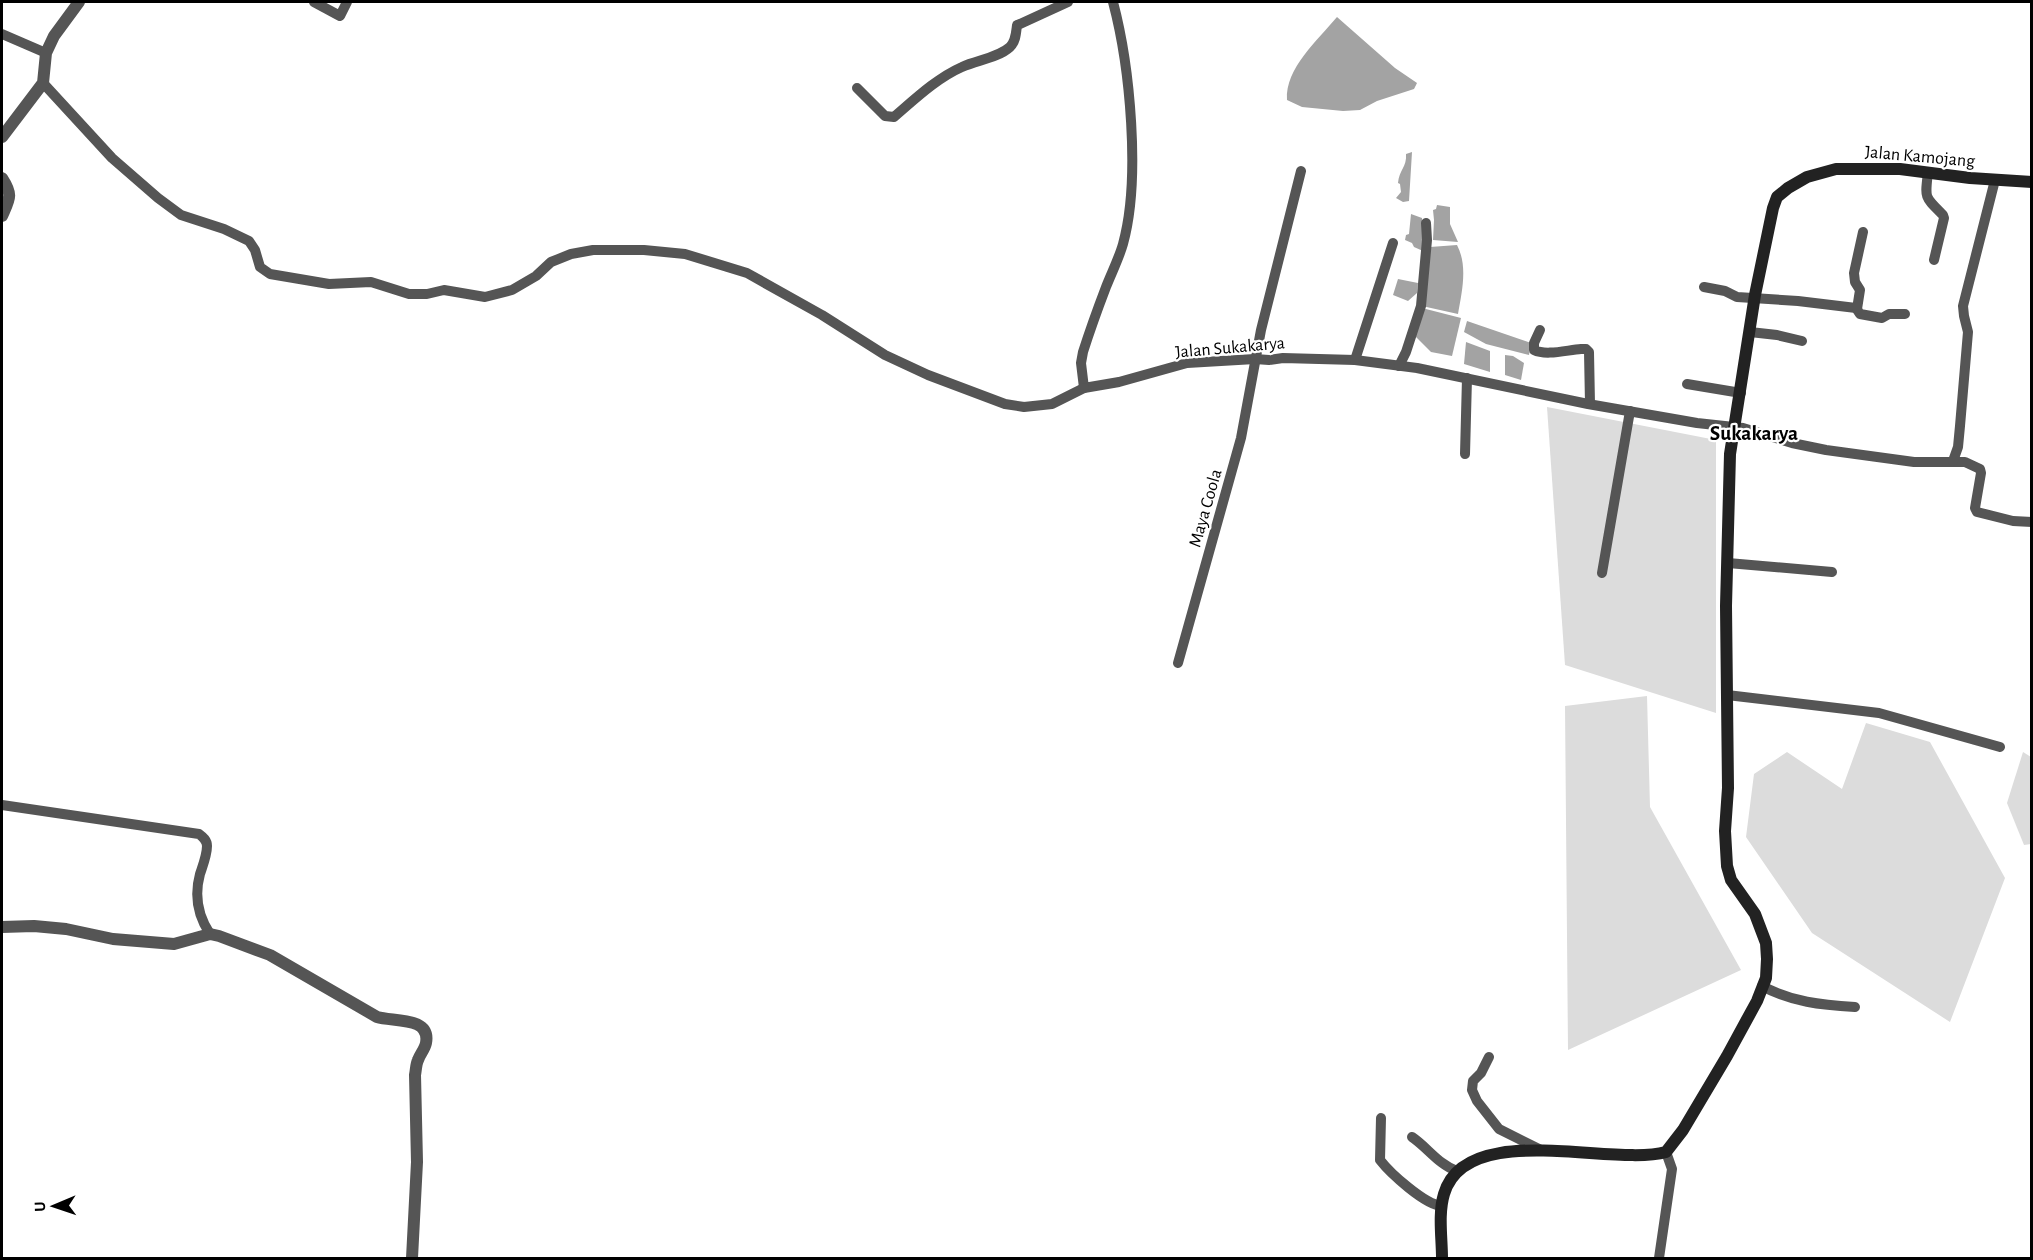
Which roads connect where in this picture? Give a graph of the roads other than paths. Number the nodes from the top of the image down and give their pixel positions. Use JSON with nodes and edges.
{"nodes":[{"id":1,"x":80,"y":2,"type":"edge"},
{"id":2,"x":314,"y":2,"type":"edge"},
{"id":3,"x":347,"y":2,"type":"edge"},
{"id":4,"x":1068,"y":2,"type":"edge"},
{"id":5,"x":1113,"y":2,"type":"edge"},
{"id":6,"x":2,"y":34,"type":"edge"},
{"id":7,"x":46,"y":54,"type":"junction"},
{"id":8,"x":43,"y":83,"type":"junction"},
{"id":9,"x":857,"y":88,"type":"dead end"},
{"id":10,"x":2,"y":137,"type":"edge"},
{"id":11,"x":1301,"y":171,"type":"dead end"},
{"id":12,"x":1928,"y":172,"type":"junction"},
{"id":13,"x":2,"y":178,"type":"edge"},
{"id":14,"x":1995,"y":180,"type":"junction"},
{"id":15,"x":2031,"y":182,"type":"edge"},
{"id":16,"x":2,"y":216,"type":"edge"},
{"id":17,"x":1426,"y":223,"type":"dead end"},
{"id":18,"x":1863,"y":232,"type":"dead end"},
{"id":19,"x":1394,"y":243,"type":"dead end"},
{"id":20,"x":1934,"y":260,"type":"dead end"},
{"id":21,"x":1704,"y":287,"type":"dead end"},
{"id":22,"x":1755,"y":299,"type":"junction"},
{"id":23,"x":1857,"y":309,"type":"junction"},
{"id":24,"x":1905,"y":314,"type":"dead end"},
{"id":25,"x":1540,"y":330,"type":"dead end"},
{"id":26,"x":1750,"y":332,"type":"junction"},
{"id":27,"x":1802,"y":341,"type":"dead end"},
{"id":28,"x":1255,"y":359,"type":"junction"},
{"id":29,"x":1355,"y":360,"type":"junction"},
{"id":30,"x":1399,"y":366,"type":"junction"},
{"id":31,"x":1467,"y":378,"type":"junction"},
{"id":32,"x":1687,"y":384,"type":"dead end"},
{"id":33,"x":1084,"y":388,"type":"junction"},
{"id":34,"x":1741,"y":393,"type":"junction"},
{"id":35,"x":1590,"y":404,"type":"junction"},
{"id":36,"x":1630,"y":411,"type":"junction"},
{"id":37,"x":1735,"y":428,"type":"junction"},
{"id":38,"x":1465,"y":454,"type":"dead end"},
{"id":39,"x":1953,"y":461,"type":"junction"},
{"id":40,"x":2031,"y":522,"type":"edge"},
{"id":41,"x":1728,"y":563,"type":"junction"},
{"id":42,"x":1832,"y":572,"type":"dead end"},
{"id":43,"x":1602,"y":573,"type":"dead end"},
{"id":44,"x":1178,"y":663,"type":"dead end"},
{"id":45,"x":1727,"y":695,"type":"junction"},
{"id":46,"x":2000,"y":747,"type":"dead end"},
{"id":47,"x":2,"y":806,"type":"edge"},
{"id":48,"x":2,"y":927,"type":"edge"},
{"id":49,"x":210,"y":934,"type":"junction"},
{"id":50,"x":1762,"y":987,"type":"junction"},
{"id":51,"x":1855,"y":1007,"type":"dead end"},
{"id":52,"x":1489,"y":1057,"type":"dead end"},
{"id":53,"x":1381,"y":1118,"type":"dead end"},
{"id":54,"x":1412,"y":1137,"type":"dead end"},
{"id":55,"x":1543,"y":1151,"type":"junction"},
{"id":56,"x":1666,"y":1152,"type":"junction"},
{"id":57,"x":1457,"y":1171,"type":"junction"},
{"id":58,"x":1442,"y":1206,"type":"junction"},
{"id":59,"x":412,"y":1258,"type":"edge"},
{"id":60,"x":1442,"y":1258,"type":"edge"},
{"id":61,"x":1659,"y":1258,"type":"edge"}],
"edges":[{"from":1,"to":7,"type":"street"},
{"from":2,"to":3,"type":"street"},
{"from":4,"to":9,"type":"street"},
{"from":5,"to":33,"type":"street"},
{"from":6,"to":7,"type":"street"},
{"from":7,"to":8,"type":"street"},
{"from":8,"to":10,"type":"street"},
{"from":8,"to":33,"type":"street","name":"Jalan Sukakarya"},
{"from":11,"to":28,"type":"street","name":"Maya Coola"},
{"from":12,"to":14,"type":"main road","name":"Jalan Kamojang"},
{"from":12,"to":20,"type":"street"},
{"from":12,"to":22,"type":"main road","name":"Jalan Kamojang"},
{"from":13,"to":16,"type":"street"},
{"from":14,"to":15,"type":"main road","name":"Jalan Kamojang"},
{"from":14,"to":39,"type":"street"},
{"from":17,"to":30,"type":"street"},
{"from":18,"to":23,"type":"street"},
{"from":19,"to":29,"type":"street"},
{"from":21,"to":22,"type":"street"},
{"from":22,"to":23,"type":"street"},
{"from":22,"to":26,"type":"main road","name":"Jalan Kamojang"},
{"from":23,"to":24,"type":"street"},
{"from":25,"to":35,"type":"street"},
{"from":26,"to":27,"type":"street"},
{"from":26,"to":34,"type":"main road","name":"Jalan Kamojang"},
{"from":28,"to":29,"type":"street","name":"Jalan Sukakarya"},
{"from":28,"to":33,"type":"street","name":"Jalan Sukakarya"},
{"from":28,"to":44,"type":"street","name":"Maya Coola"},
{"from":29,"to":30,"type":"street","name":"Jalan Sukakarya"},
{"from":30,"to":31,"type":"street","name":"Jalan Sukakarya"},
{"from":31,"to":35,"type":"street","name":"Jalan Sukakarya"},
{"from":31,"to":38,"type":"street"},
{"from":32,"to":34,"type":"street"},
{"from":34,"to":37,"type":"main road","name":"Jalan Kamojang"},
{"from":35,"to":36,"type":"street","name":"Jalan Sukakarya"},
{"from":36,"to":37,"type":"street","name":"Jalan Sukakarya"},
{"from":36,"to":43,"type":"street"},
{"from":37,"to":39,"type":"street","name":"Jalan Sukakarya"},
{"from":37,"to":41,"type":"main road","name":"Jalan Kamojang"},
{"from":39,"to":40,"type":"street"},
{"from":41,"to":42,"type":"street"},
{"from":41,"to":45,"type":"main road","name":"Jalan Kamojang"},
{"from":45,"to":46,"type":"street"},
{"from":45,"to":50,"type":"main road","name":"Jalan Kamojang"},
{"from":47,"to":49,"type":"street"},
{"from":48,"to":49,"type":"street"},
{"from":49,"to":59,"type":"street"},
{"from":50,"to":51,"type":"street"},
{"from":50,"to":56,"type":"main road","name":"Jalan Kamojang"},
{"from":52,"to":55,"type":"street"},
{"from":53,"to":58,"type":"street"},
{"from":54,"to":57,"type":"street"},
{"from":55,"to":56,"type":"main road"},
{"from":55,"to":57,"type":"main road"},
{"from":56,"to":61,"type":"street"},
{"from":57,"to":58,"type":"main road"},
{"from":58,"to":60,"type":"main road"}]}
